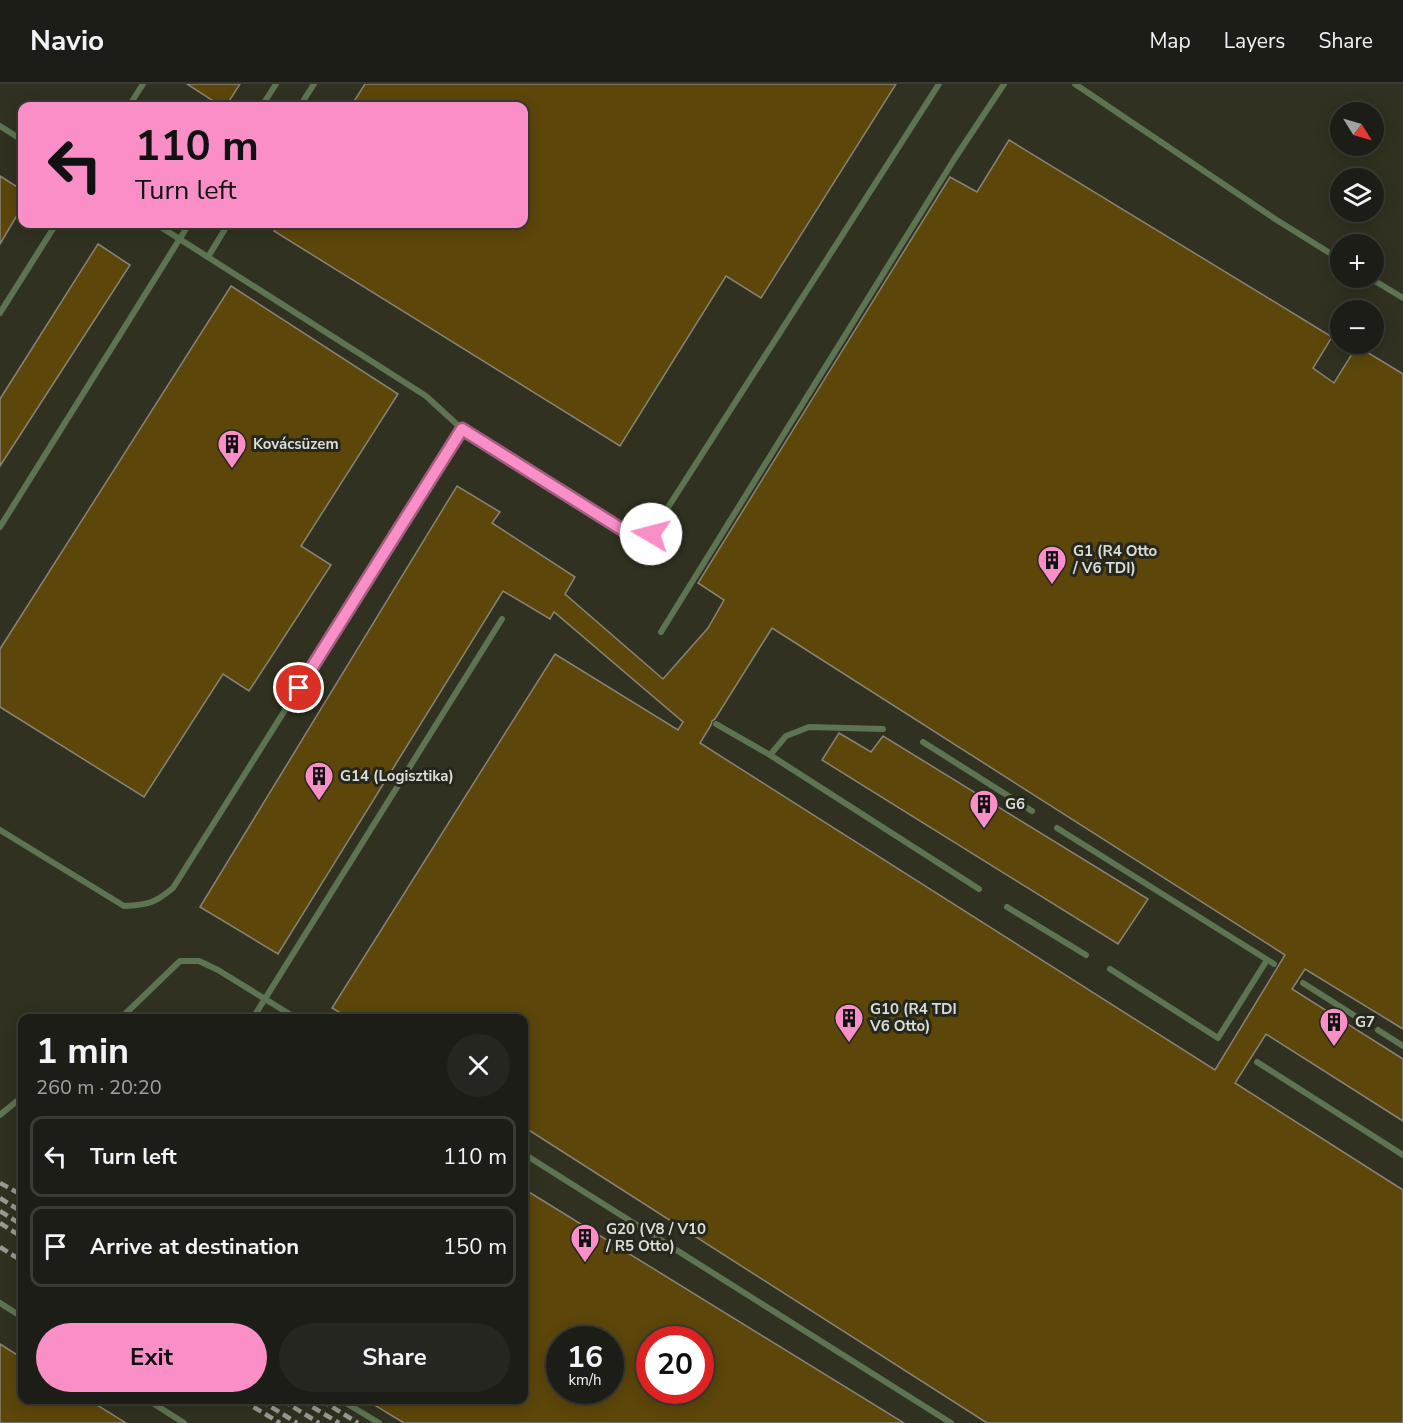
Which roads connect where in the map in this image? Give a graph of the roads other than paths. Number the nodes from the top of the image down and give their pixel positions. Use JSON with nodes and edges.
{"nodes":[{"id":1,"x":143,"y":84,"type":"edge"},
{"id":2,"x":276,"y":84,"type":"edge"},
{"id":3,"x":314,"y":84,"type":"edge"},
{"id":4,"x":939,"y":84,"type":"edge"},
{"id":5,"x":1004,"y":84,"type":"edge"},
{"id":6,"x":1075,"y":84,"type":"edge"},
{"id":7,"x":132,"y":102,"type":"edge"},
{"id":8,"x":265,"y":102,"type":"edge"},
{"id":9,"x":303,"y":102,"type":"edge"},
{"id":10,"x":0,"y":126,"type":"edge"},
{"id":11,"x":18,"y":137,"type":"edge"},
{"id":12,"x":53,"y":228,"type":"edge"},
{"id":13,"x":163,"y":228,"type":"edge"},
{"id":14,"x":186,"y":228,"type":"edge"},
{"id":15,"x":226,"y":228,"type":"edge"},
{"id":16,"x":180,"y":238,"type":"junction"},
{"id":17,"x":1330,"y":253,"type":"edge"},
{"id":18,"x":208,"y":256,"type":"junction"},
{"id":19,"x":1384,"y":286,"type":"edge"},
{"id":20,"x":1403,"y":298,"type":"edge"},
{"id":21,"x":0,"y":313,"type":"edge"},
{"id":22,"x":462,"y":429,"type":"junction"},
{"id":23,"x":0,"y":527,"type":"edge"},
{"id":24,"x":502,"y":620,"type":"dead end"},
{"id":25,"x":661,"y":632,"type":"dead end"},
{"id":26,"x":716,"y":724,"type":"dead end"},
{"id":27,"x":883,"y":729,"type":"dead end"},
{"id":28,"x":923,"y":742,"type":"dead end"},
{"id":29,"x":770,"y":755,"type":"junction"},
{"id":30,"x":1032,"y":811,"type":"dead end"},
{"id":31,"x":1058,"y":828,"type":"dead end"},
{"id":32,"x":0,"y":830,"type":"edge"},
{"id":33,"x":979,"y":889,"type":"dead end"},
{"id":34,"x":1007,"y":907,"type":"dead end"},
{"id":35,"x":1086,"y":955,"type":"dead end"},
{"id":36,"x":1267,"y":960,"type":"junction"},
{"id":37,"x":1274,"y":964,"type":"dead end"},
{"id":38,"x":1110,"y":969,"type":"dead end"},
{"id":39,"x":1303,"y":983,"type":"dead end"},
{"id":40,"x":266,"y":999,"type":"junction"},
{"id":41,"x":125,"y":1014,"type":"edge"},
{"id":42,"x":256,"y":1014,"type":"edge"},
{"id":43,"x":290,"y":1014,"type":"edge"},
{"id":44,"x":1355,"y":1016,"type":"dead end"},
{"id":45,"x":1378,"y":1030,"type":"dead end"},
{"id":46,"x":1403,"y":1046,"type":"edge"},
{"id":47,"x":1257,"y":1062,"type":"dead end"},
{"id":48,"x":18,"y":1100,"type":"edge"},
{"id":49,"x":2,"y":1114,"type":"edge"},
{"id":50,"x":1403,"y":1155,"type":"edge"},
{"id":51,"x":528,"y":1157,"type":"edge"},
{"id":52,"x":0,"y":1303,"type":"edge"},
{"id":53,"x":18,"y":1314,"type":"edge"},
{"id":54,"x":154,"y":1404,"type":"edge"},
{"id":55,"x":348,"y":1404,"type":"edge"},
{"id":56,"x":184,"y":1423,"type":"edge"},
{"id":57,"x":379,"y":1423,"type":"edge"},
{"id":58,"x":951,"y":1423,"type":"edge"}],
"edges":[{"from":1,"to":7,"type":"lane"},
{"from":2,"to":8,"type":"lane"},
{"from":3,"to":9,"type":"lane"},
{"from":4,"to":22,"type":"lane"},
{"from":5,"to":25,"type":"lane"},
{"from":6,"to":17,"type":"lane"},
{"from":10,"to":11,"type":"lane"},
{"from":12,"to":21,"type":"lane"},
{"from":13,"to":16,"type":"lane"},
{"from":14,"to":16,"type":"lane"},
{"from":15,"to":18,"type":"lane"},
{"from":16,"to":18,"type":"lane"},
{"from":16,"to":23,"type":"lane"},
{"from":18,"to":22,"type":"lane"},
{"from":19,"to":20,"type":"lane"},
{"from":22,"to":32,"type":"lane"},
{"from":24,"to":40,"type":"lane"},
{"from":26,"to":29,"type":"lane"},
{"from":27,"to":29,"type":"lane"},
{"from":28,"to":30,"type":"lane"},
{"from":29,"to":33,"type":"lane"},
{"from":31,"to":36,"type":"lane"},
{"from":34,"to":35,"type":"lane"},
{"from":36,"to":37,"type":"lane"},
{"from":36,"to":38,"type":"lane"},
{"from":39,"to":44,"type":"lane"},
{"from":40,"to":41,"type":"lane"},
{"from":40,"to":42,"type":"lane"},
{"from":40,"to":43,"type":"lane"},
{"from":45,"to":46,"type":"lane"},
{"from":47,"to":50,"type":"lane"},
{"from":48,"to":49,"type":"lane"},
{"from":51,"to":58,"type":"lane"},
{"from":52,"to":53,"type":"lane"},
{"from":54,"to":56,"type":"lane"},
{"from":55,"to":57,"type":"lane"}]}
